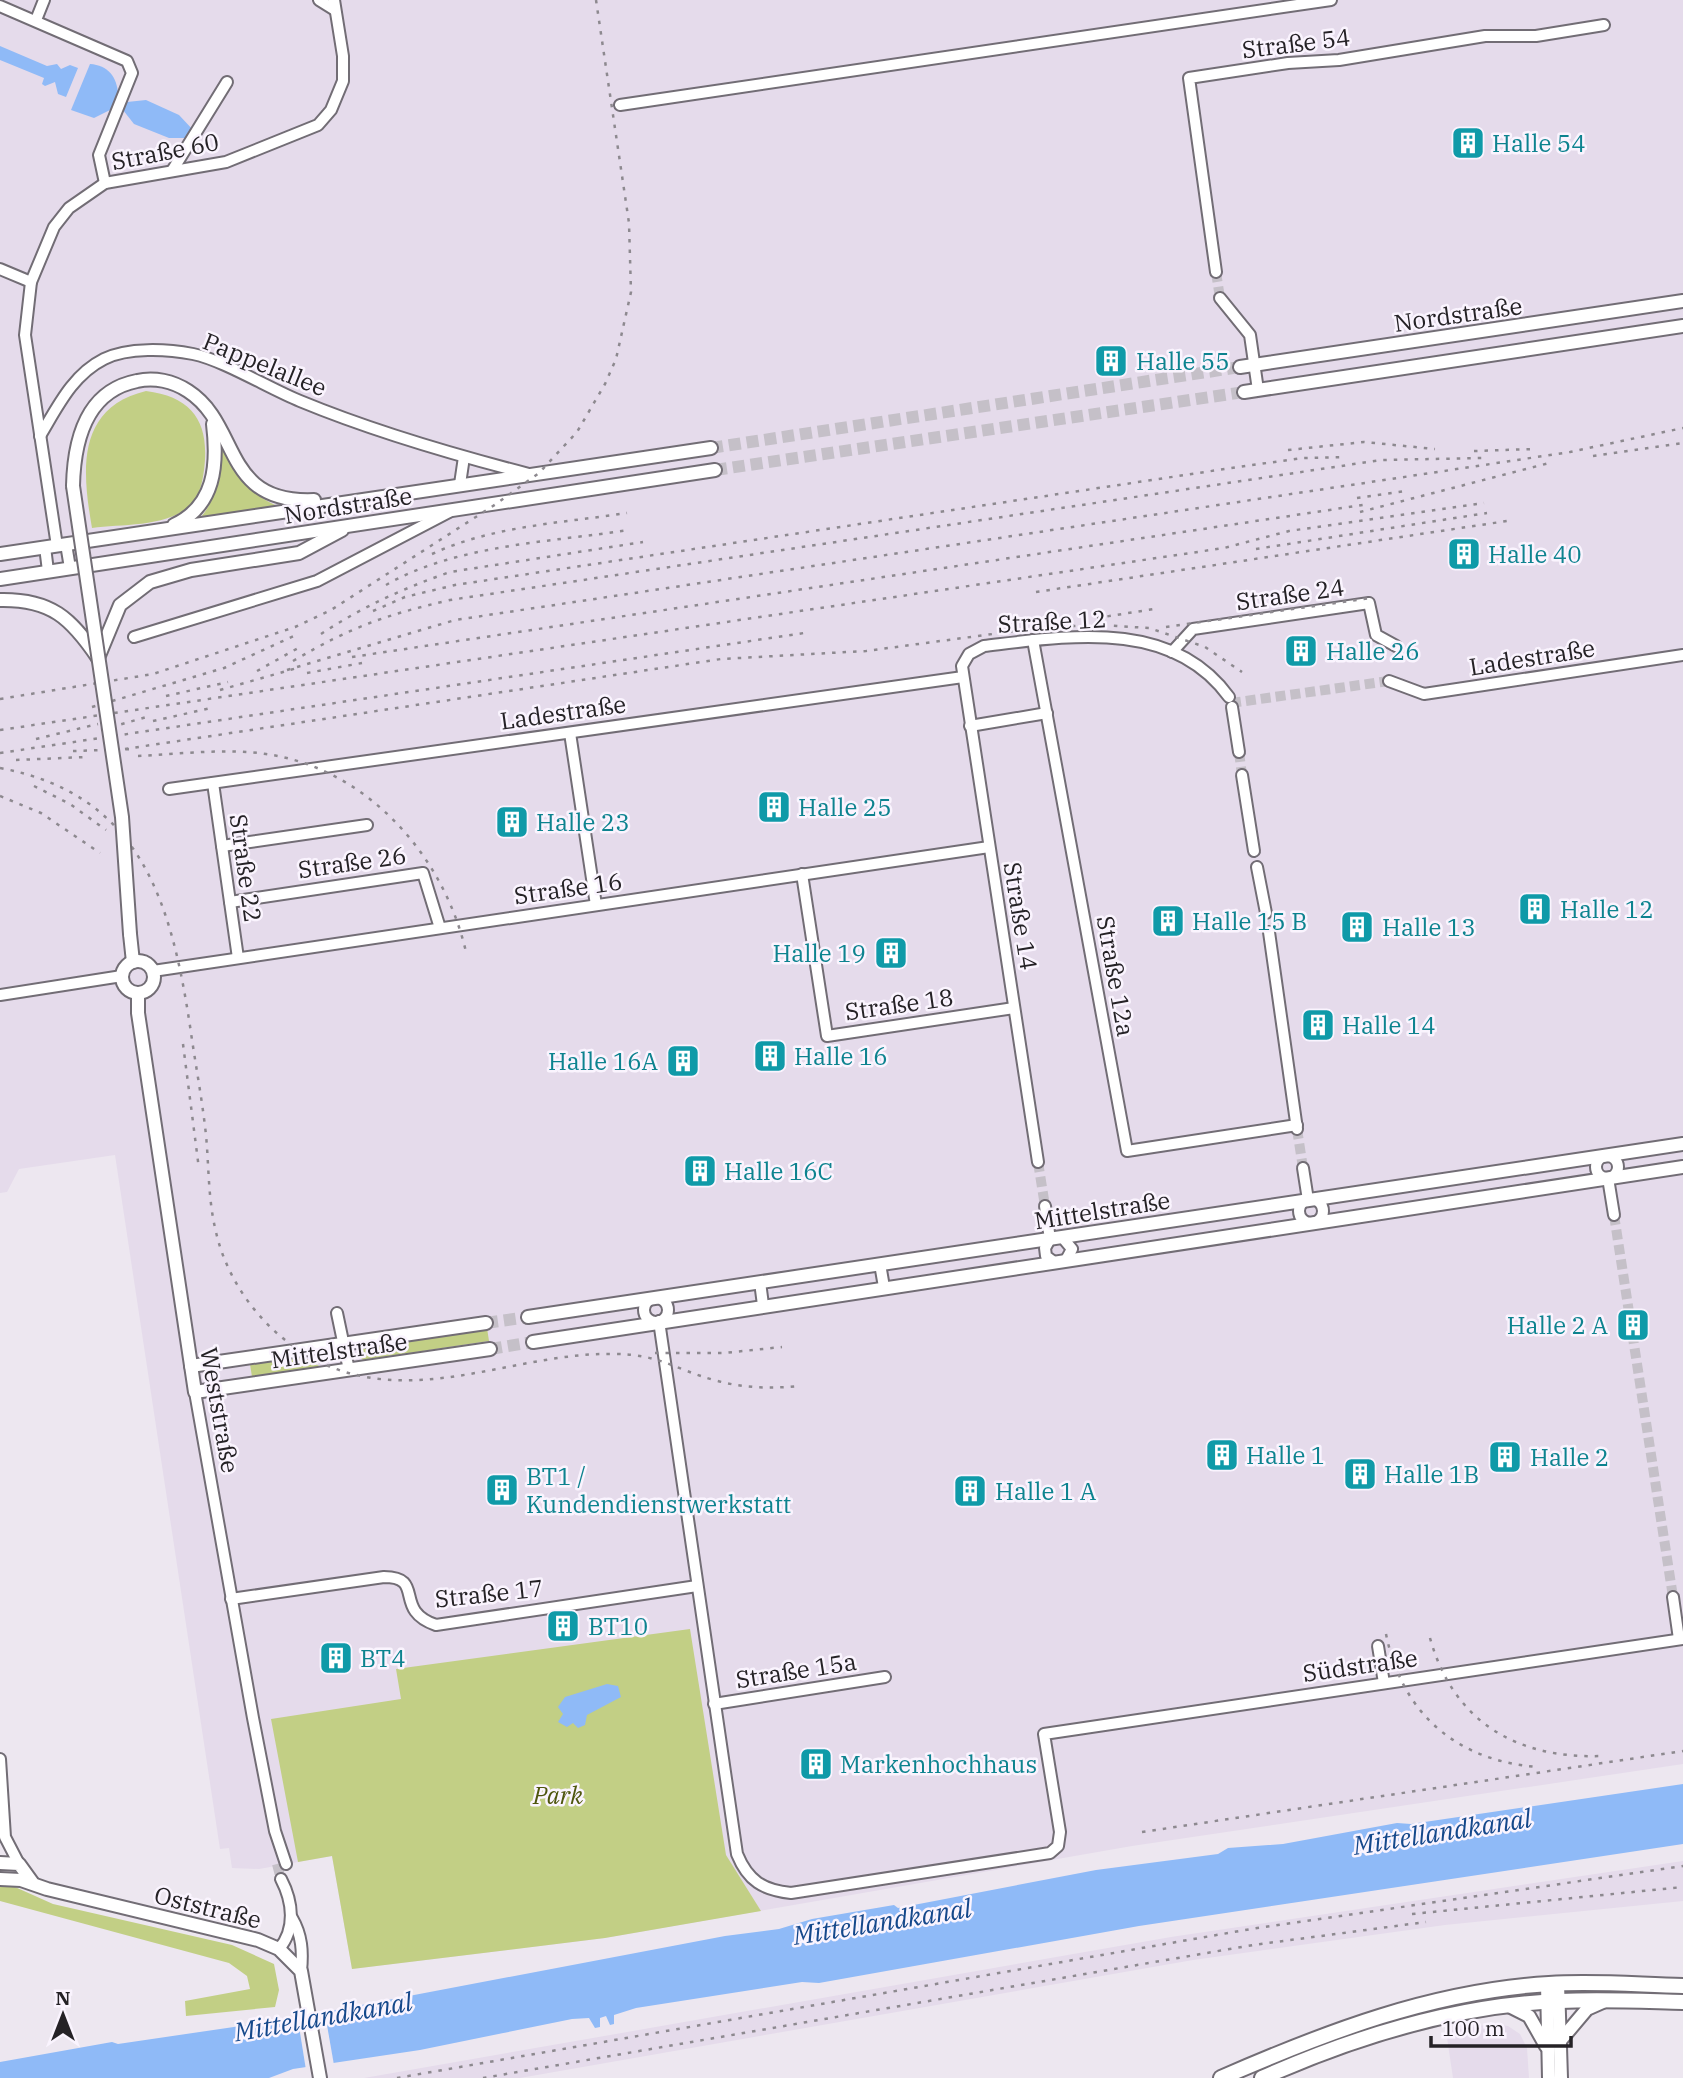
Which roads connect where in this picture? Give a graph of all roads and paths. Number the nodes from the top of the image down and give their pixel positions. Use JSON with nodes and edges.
{"nodes":[{"id":1,"x":44,"y":0,"type":"edge"},
{"id":2,"x":319,"y":0,"type":"edge"},
{"id":3,"x":1331,"y":0,"type":"edge"},
{"id":4,"x":334,"y":5,"type":"edge"},
{"id":5,"x":0,"y":6,"type":"edge"},
{"id":6,"x":36,"y":20,"type":"junction"},
{"id":7,"x":1604,"y":25,"type":"dead end"},
{"id":8,"x":226,"y":82,"type":"dead end"},
{"id":9,"x":620,"y":106,"type":"dead end"},
{"id":10,"x":172,"y":171,"type":"junction"},
{"id":11,"x":105,"y":183,"type":"junction"},
{"id":12,"x":0,"y":269,"type":"edge"},
{"id":13,"x":1216,"y":272,"type":"tunnel mouth"},
{"id":14,"x":31,"y":282,"type":"junction"},
{"id":15,"x":1220,"y":298,"type":"tunnel mouth"},
{"id":16,"x":1683,"y":301,"type":"edge"},
{"id":17,"x":1683,"y":326,"type":"edge"},
{"id":18,"x":1476,"y":333,"type":"junction"},
{"id":19,"x":1445,"y":337,"type":"junction"},
{"id":20,"x":1480,"y":356,"type":"junction"},
{"id":21,"x":1449,"y":361,"type":"junction"},
{"id":22,"x":1255,"y":365,"type":"junction"},
{"id":23,"x":1240,"y":367,"type":"tunnel mouth"},
{"id":24,"x":1258,"y":390,"type":"junction"},
{"id":25,"x":1244,"y":392,"type":"tunnel mouth"},
{"id":26,"x":213,"y":420,"type":"junction"},
{"id":27,"x":40,"y":436,"type":"junction"},
{"id":28,"x":464,"y":457,"type":"junction"},
{"id":29,"x":529,"y":474,"type":"junction"},
{"id":30,"x":460,"y":484,"type":"junction"},
{"id":31,"x":365,"y":499,"type":"junction"},
{"id":32,"x":452,"y":511,"type":"junction"},
{"id":33,"x":347,"y":527,"type":"junction"},
{"id":34,"x":164,"y":530,"type":"junction"},
{"id":35,"x":56,"y":546,"type":"junction"},
{"id":36,"x":0,"y":554,"type":"edge"},
{"id":37,"x":70,"y":568,"type":"junction"},
{"id":38,"x":48,"y":571,"type":"junction"},
{"id":39,"x":0,"y":579,"type":"edge"},
{"id":40,"x":0,"y":600,"type":"edge"},
{"id":41,"x":134,"y":637,"type":"dead end"},
{"id":42,"x":1033,"y":640,"type":"junction"},
{"id":43,"x":1396,"y":646,"type":"dead end"},
{"id":44,"x":1172,"y":652,"type":"junction"},
{"id":45,"x":1683,"y":655,"type":"edge"},
{"id":46,"x":98,"y":658,"type":"junction"},
{"id":47,"x":962,"y":677,"type":"junction"},
{"id":48,"x":1389,"y":681,"type":"tunnel mouth"},
{"id":49,"x":1047,"y":713,"type":"junction"},
{"id":50,"x":970,"y":726,"type":"junction"},
{"id":51,"x":570,"y":733,"type":"junction"},
{"id":52,"x":1238,"y":752,"type":"tunnel mouth"},
{"id":53,"x":1242,"y":775,"type":"tunnel mouth"},
{"id":54,"x":213,"y":783,"type":"junction"},
{"id":55,"x":169,"y":789,"type":"dead end"},
{"id":56,"x":367,"y":825,"type":"dead end"},
{"id":57,"x":222,"y":846,"type":"junction"},
{"id":58,"x":989,"y":846,"type":"junction"},
{"id":59,"x":1254,"y":850,"type":"dead end"},
{"id":60,"x":1257,"y":867,"type":"dead end"},
{"id":61,"x":802,"y":874,"type":"junction"},
{"id":62,"x":230,"y":902,"type":"junction"},
{"id":63,"x":596,"y":905,"type":"junction"},
{"id":64,"x":1266,"y":913,"type":"dead end"},
{"id":65,"x":440,"y":928,"type":"junction"},
{"id":66,"x":1269,"y":932,"type":"dead end"},
{"id":67,"x":238,"y":958,"type":"junction"},
{"id":68,"x":133,"y":962,"type":"junction"},
{"id":69,"x":153,"y":971,"type":"junction"},
{"id":70,"x":122,"y":976,"type":"junction"},
{"id":71,"x":138,"y":993,"type":"junction"},
{"id":72,"x":0,"y":995,"type":"edge"},
{"id":73,"x":1014,"y":1008,"type":"junction"},
{"id":74,"x":1683,"y":1144,"type":"edge"},
{"id":75,"x":1606,"y":1155,"type":"junction"},
{"id":76,"x":1038,"y":1162,"type":"tunnel mouth"},
{"id":77,"x":1683,"y":1167,"type":"edge"},
{"id":78,"x":1303,"y":1168,"type":"tunnel mouth"},
{"id":79,"x":1608,"y":1178,"type":"junction"},
{"id":80,"x":1308,"y":1200,"type":"junction"},
{"id":81,"x":1045,"y":1206,"type":"tunnel mouth"},
{"id":82,"x":1614,"y":1215,"type":"tunnel mouth"},
{"id":83,"x":1312,"y":1223,"type":"junction"},
{"id":84,"x":1056,"y":1238,"type":"junction"},
{"id":85,"x":1060,"y":1261,"type":"junction"},
{"id":86,"x":880,"y":1264,"type":"junction"},
{"id":87,"x":760,"y":1282,"type":"junction"},
{"id":88,"x":884,"y":1287,"type":"junction"},
{"id":89,"x":653,"y":1298,"type":"junction"},
{"id":90,"x":763,"y":1306,"type":"junction"},
{"id":91,"x":337,"y":1313,"type":"dead end"},
{"id":92,"x":528,"y":1317,"type":"tunnel mouth"},
{"id":93,"x":659,"y":1321,"type":"junction"},
{"id":94,"x":486,"y":1323,"type":"tunnel mouth"},
{"id":95,"x":533,"y":1342,"type":"tunnel mouth"},
{"id":96,"x":345,"y":1344,"type":"junction"},
{"id":97,"x":490,"y":1349,"type":"tunnel mouth"},
{"id":98,"x":191,"y":1366,"type":"junction"},
{"id":99,"x":349,"y":1370,"type":"junction"},
{"id":100,"x":195,"y":1392,"type":"junction"},
{"id":101,"x":697,"y":1586,"type":"junction"},
{"id":102,"x":1673,"y":1597,"type":"tunnel mouth"},
{"id":103,"x":231,"y":1599,"type":"junction"},
{"id":104,"x":1681,"y":1639,"type":"edge"},
{"id":105,"x":1378,"y":1646,"type":"dead end"},
{"id":106,"x":885,"y":1677,"type":"dead end"},
{"id":107,"x":1384,"y":1683,"type":"junction"},
{"id":108,"x":714,"y":1704,"type":"junction"},
{"id":109,"x":0,"y":1759,"type":"edge"},
{"id":110,"x":0,"y":1863,"type":"edge"},
{"id":111,"x":19,"y":1864,"type":"junction"},
{"id":112,"x":281,"y":1864,"type":"tunnel mouth"},
{"id":113,"x":0,"y":1879,"type":"edge"},
{"id":114,"x":32,"y":1882,"type":"junction"},
{"id":115,"x":285,"y":1882,"type":"tunnel mouth"},
{"id":116,"x":291,"y":1916,"type":"junction"},
{"id":117,"x":279,"y":1949,"type":"junction"},
{"id":118,"x":301,"y":1971,"type":"junction"},
{"id":119,"x":1552,"y":1984,"type":"junction"},
{"id":120,"x":1683,"y":1986,"type":"edge"},
{"id":121,"x":1607,"y":2000,"type":"junction"},
{"id":122,"x":1553,"y":2001,"type":"junction"},
{"id":123,"x":1683,"y":2002,"type":"edge"},
{"id":124,"x":1509,"y":2006,"type":"junction"},
{"id":125,"x":1560,"y":2041,"type":"junction"},
{"id":126,"x":1549,"y":2053,"type":"junction"},
{"id":127,"x":320,"y":2078,"type":"edge"},
{"id":128,"x":1221,"y":2078,"type":"edge"},
{"id":129,"x":1262,"y":2078,"type":"edge"},
{"id":130,"x":1549,"y":2078,"type":"edge"},
{"id":131,"x":1561,"y":2078,"type":"edge"}],
"edges":[{"from":1,"to":6,"type":"street"},
{"from":2,"to":4,"type":"street"},
{"from":3,"to":9,"type":"street"},
{"from":4,"to":10,"type":"street","name":"Straße 60"},
{"from":5,"to":6,"type":"street"},
{"from":6,"to":11,"type":"street"},
{"from":7,"to":13,"type":"street","name":"Straße 54"},
{"from":8,"to":10,"type":"street"},
{"from":10,"to":11,"type":"street","name":"Straße 60"},
{"from":11,"to":14,"type":"street","name":"Straße 60"},
{"from":12,"to":14,"type":"street"},
{"from":14,"to":27,"type":"street","name":"Straße 60"},
{"from":15,"to":22,"type":"street"},
{"from":16,"to":18,"type":"street","name":"Nordstraße"},
{"from":17,"to":20,"type":"street","name":"Nordstraße"},
{"from":18,"to":19,"type":"street","name":"Nordstraße"},
{"from":18,"to":20,"type":"street"},
{"from":19,"to":21,"type":"street"},
{"from":19,"to":22,"type":"street","name":"Nordstraße"},
{"from":20,"to":21,"type":"street","name":"Nordstraße"},
{"from":21,"to":24,"type":"street","name":"Nordstraße"},
{"from":22,"to":23,"type":"street","name":"Nordstraße"},
{"from":22,"to":24,"type":"street"},
{"from":24,"to":25,"type":"street","name":"Nordstraße"},
{"from":26,"to":31,"type":"street"},
{"from":26,"to":34,"type":"street"},
{"from":26,"to":46,"type":"street","bridge":true},
{"from":27,"to":28,"type":"street","name":"Pappelallee"},
{"from":27,"to":35,"type":"street","name":"Straße 60"},
{"from":28,"to":29,"type":"street","name":"Pappelallee"},
{"from":28,"to":30,"type":"street"},
{"from":29,"to":30,"type":"street","name":"Nordstraße"},
{"from":29,"to":32,"type":"street","name":"Nordstraße"},
{"from":30,"to":31,"type":"street","name":"Nordstraße"},
{"from":31,"to":34,"type":"street","name":"Nordstraße"},
{"from":32,"to":33,"type":"street","name":"Nordstraße"},
{"from":32,"to":41,"type":"street"},
{"from":33,"to":37,"type":"street","name":"Nordstraße"},
{"from":33,"to":46,"type":"street"},
{"from":34,"to":35,"type":"street","name":"Nordstraße"},
{"from":35,"to":36,"type":"street","name":"Nordstraße"},
{"from":35,"to":37,"type":"street"},
{"from":35,"to":38,"type":"street"},
{"from":37,"to":38,"type":"street","name":"Nordstraße"},
{"from":38,"to":39,"type":"street","name":"Nordstraße"},
{"from":40,"to":46,"type":"street"},
{"from":42,"to":44,"type":"street","name":"Straße 12"},
{"from":42,"to":47,"type":"street","name":"Straße 12"},
{"from":42,"to":49,"type":"street","name":"Straße 12a"},
{"from":43,"to":44,"type":"street","name":"Straße 24"},
{"from":44,"to":52,"type":"street","name":"Straße 12"},
{"from":45,"to":48,"type":"street","name":"Ladestraße"},
{"from":46,"to":68,"type":"street","bridge":true},
{"from":47,"to":50,"type":"street","name":"Straße 14"},
{"from":47,"to":51,"type":"street","name":"Ladestraße"},
{"from":49,"to":50,"type":"street"},
{"from":49,"to":66,"type":"street","name":"Straße 12a"},
{"from":50,"to":58,"type":"street","name":"Straße 14"},
{"from":51,"to":54,"type":"street","name":"Ladestraße"},
{"from":51,"to":63,"type":"street"},
{"from":53,"to":59,"type":"street"},
{"from":54,"to":55,"type":"street","name":"Ladestraße"},
{"from":54,"to":57,"type":"street","name":"Straße 22"},
{"from":56,"to":57,"type":"street"},
{"from":57,"to":62,"type":"street","name":"Straße 22"},
{"from":58,"to":61,"type":"street","name":"Straße 16"},
{"from":58,"to":73,"type":"street","name":"Straße 14"},
{"from":60,"to":64,"type":"street"},
{"from":61,"to":63,"type":"street","name":"Straße 16"},
{"from":61,"to":73,"type":"street","name":"Straße 18"},
{"from":62,"to":65,"type":"street","name":"Straße 26"},
{"from":62,"to":67,"type":"street","name":"Straße 22"},
{"from":63,"to":65,"type":"street","name":"Straße 16"},
{"from":65,"to":67,"type":"street","name":"Straße 16"},
{"from":67,"to":69,"type":"street","name":"Straße 16"},
{"from":68,"to":69,"type":"street"},
{"from":68,"to":70,"type":"street"},
{"from":69,"to":71,"type":"street"},
{"from":70,"to":71,"type":"street"},
{"from":70,"to":72,"type":"street"},
{"from":71,"to":98,"type":"street","name":"Weststraße"},
{"from":73,"to":76,"type":"street","name":"Straße 14"},
{"from":74,"to":75,"type":"street","name":"Mittelstraße"},
{"from":75,"to":79,"type":"street"},
{"from":75,"to":79,"type":"street"},
{"from":75,"to":80,"type":"street","name":"Mittelstraße"},
{"from":77,"to":79,"type":"street","name":"Mittelstraße"},
{"from":78,"to":80,"type":"street"},
{"from":79,"to":82,"type":"street"},
{"from":79,"to":83,"type":"street","name":"Mittelstraße"},
{"from":80,"to":83,"type":"street"},
{"from":80,"to":83,"type":"street"},
{"from":80,"to":84,"type":"street","name":"Mittelstraße"},
{"from":81,"to":84,"type":"street"},
{"from":83,"to":85,"type":"street","name":"Mittelstraße"},
{"from":84,"to":85,"type":"street"},
{"from":84,"to":85,"type":"street"},
{"from":84,"to":86,"type":"street","name":"Mittelstraße"},
{"from":85,"to":88,"type":"street","name":"Mittelstraße"},
{"from":86,"to":87,"type":"street","name":"Mittelstraße"},
{"from":86,"to":88,"type":"street"},
{"from":87,"to":89,"type":"street","name":"Mittelstraße"},
{"from":87,"to":90,"type":"street"},
{"from":88,"to":90,"type":"street","name":"Mittelstraße"},
{"from":89,"to":92,"type":"street","name":"Mittelstraße"},
{"from":89,"to":93,"type":"street"},
{"from":89,"to":93,"type":"street"},
{"from":90,"to":93,"type":"street","name":"Mittelstraße"},
{"from":91,"to":96,"type":"street"},
{"from":93,"to":95,"type":"street","name":"Mittelstraße"},
{"from":93,"to":101,"type":"street"},
{"from":94,"to":96,"type":"street","name":"Mittelstraße"},
{"from":96,"to":98,"type":"street","name":"Mittelstraße"},
{"from":96,"to":99,"type":"street"},
{"from":97,"to":99,"type":"street","name":"Mittelstraße"},
{"from":98,"to":100,"type":"street","name":"Weststraße"},
{"from":99,"to":100,"type":"street","name":"Mittelstraße"},
{"from":100,"to":103,"type":"street","name":"Weststraße"},
{"from":101,"to":103,"type":"street","name":"Straße 17"},
{"from":101,"to":108,"type":"street"},
{"from":102,"to":104,"type":"street"},
{"from":103,"to":112,"type":"street","name":"Weststraße"},
{"from":104,"to":107,"type":"street","name":"Südstraße"},
{"from":105,"to":107,"type":"street"},
{"from":106,"to":108,"type":"street","name":"Straße 15a"},
{"from":107,"to":108,"type":"street","name":"Südstraße"},
{"from":109,"to":111,"type":"street"},
{"from":110,"to":111,"type":"street"},
{"from":111,"to":114,"type":"street"},
{"from":113,"to":114,"type":"street","name":"Oststraße"},
{"from":114,"to":117,"type":"street","name":"Oststraße"},
{"from":115,"to":116,"type":"street"},
{"from":116,"to":117,"type":"street"},
{"from":116,"to":118,"type":"street"},
{"from":117,"to":118,"type":"street","name":"Oststraße"},
{"from":118,"to":127,"type":"street"},
{"from":119,"to":120,"type":"main road"},
{"from":119,"to":122,"type":"street"},
{"from":119,"to":128,"type":"main road"},
{"from":121,"to":122,"type":"main road"},
{"from":121,"to":123,"type":"main road"},
{"from":121,"to":125,"type":"street"},
{"from":122,"to":124,"type":"main road"},
{"from":122,"to":125,"type":"street"},
{"from":122,"to":126,"type":"street"},
{"from":124,"to":126,"type":"street"},
{"from":124,"to":129,"type":"main road"},
{"from":125,"to":131,"type":"street"},
{"from":126,"to":130,"type":"street"}]}
